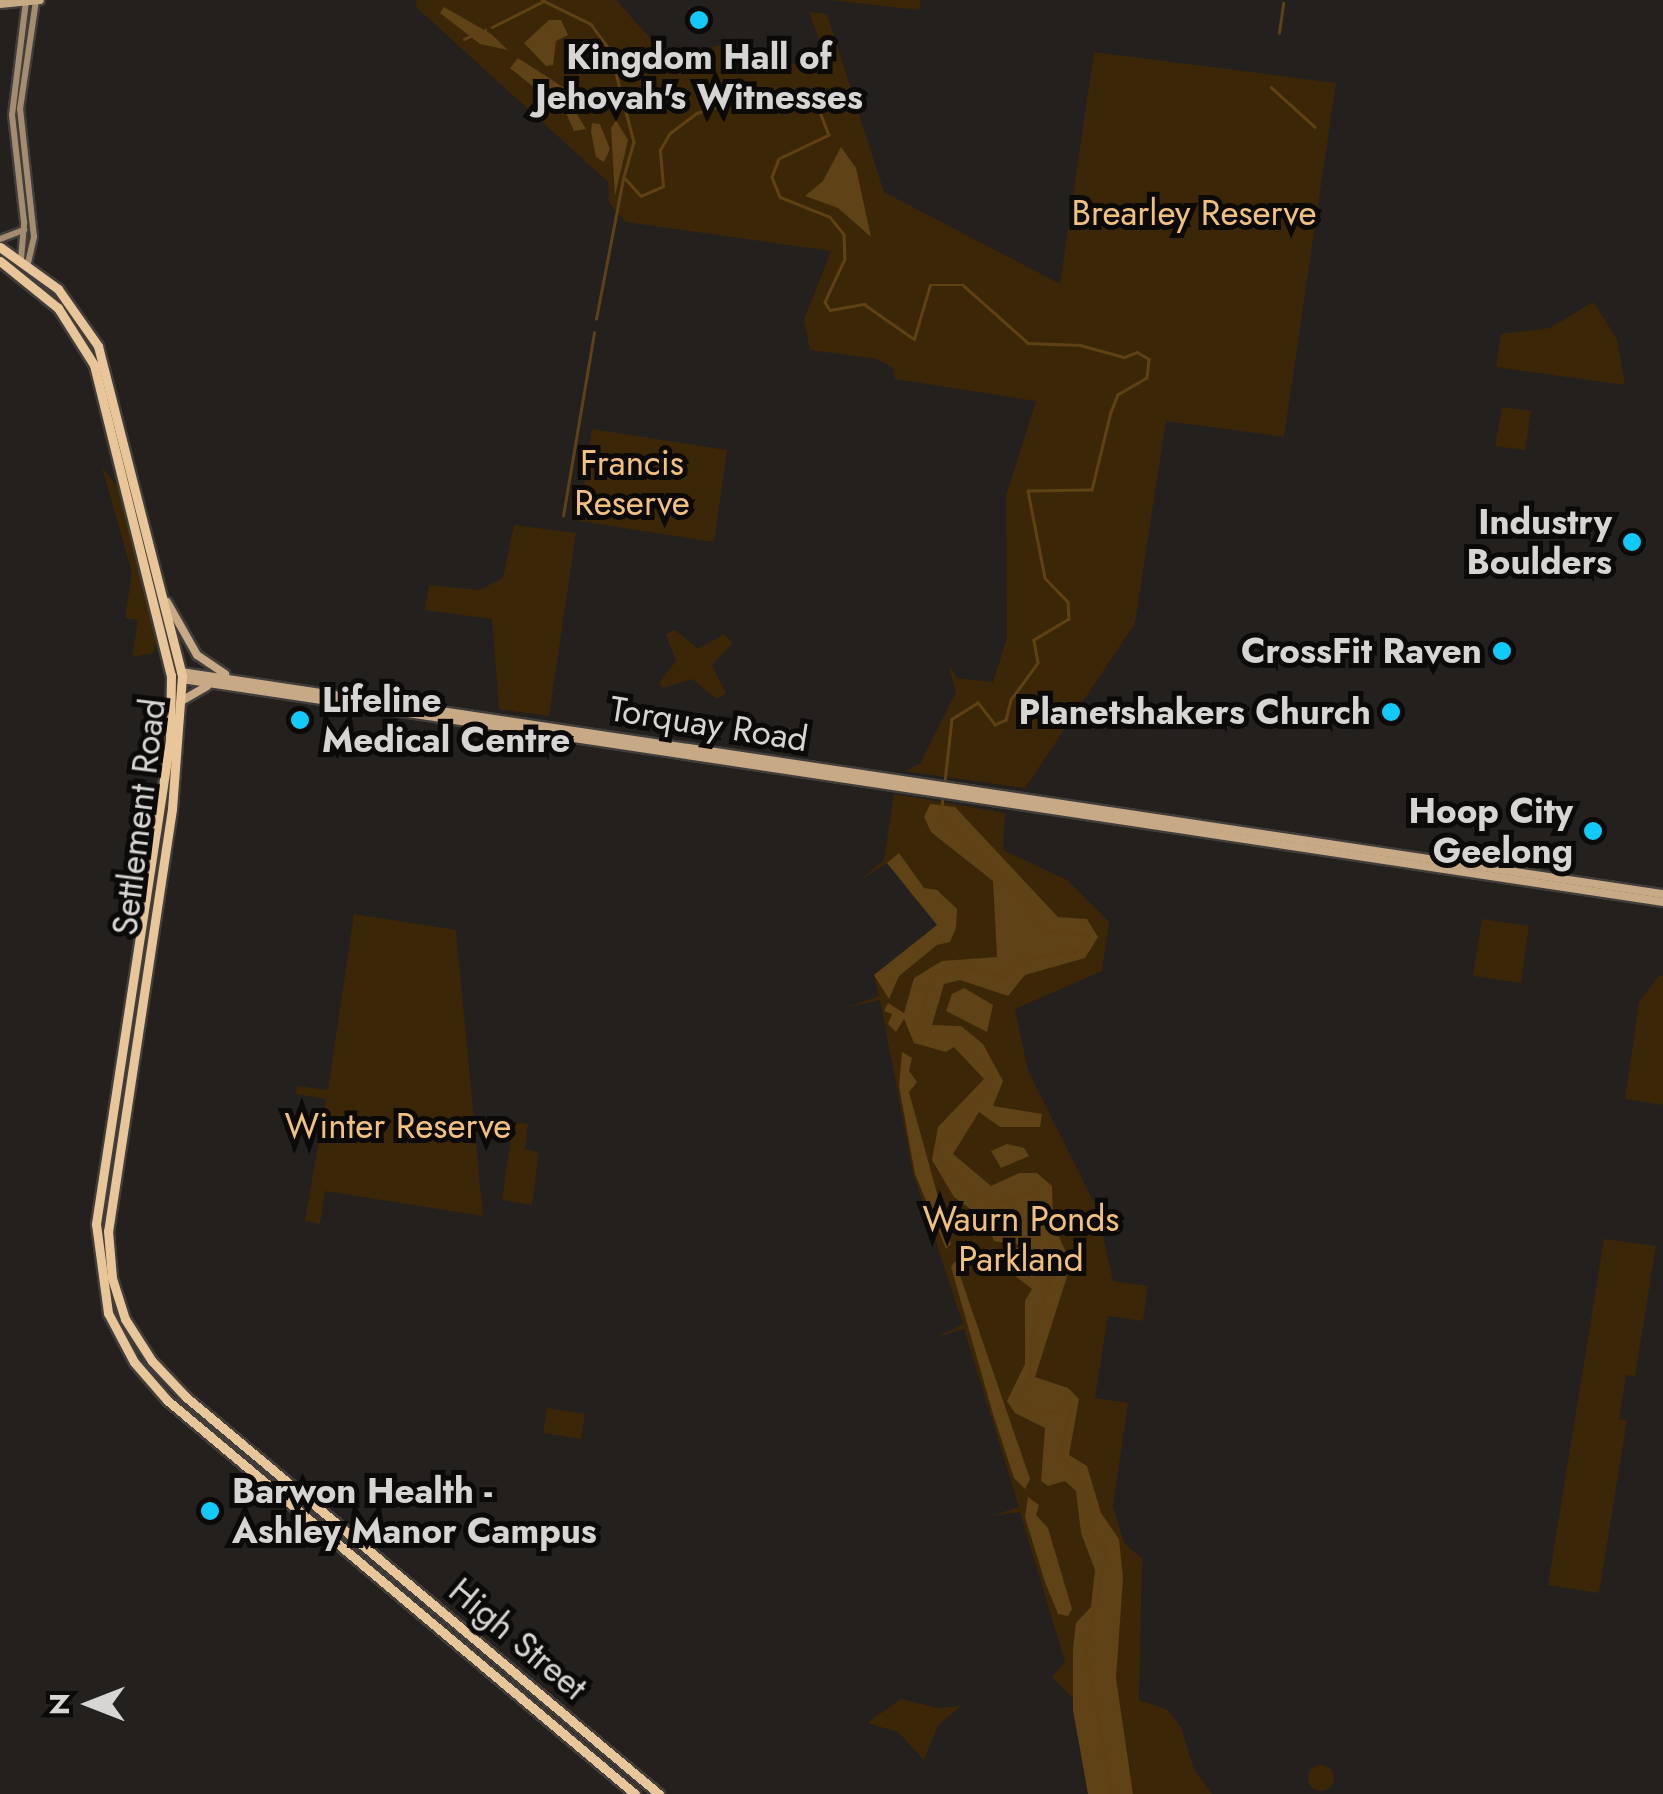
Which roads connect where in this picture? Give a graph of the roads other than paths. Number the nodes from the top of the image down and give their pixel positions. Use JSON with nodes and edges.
{"nodes":[{"id":1,"x":33,"y":0,"type":"edge"},
{"id":2,"x":0,"y":4,"type":"edge"},
{"id":3,"x":22,"y":176,"type":"junction"},
{"id":4,"x":24,"y":230,"type":"junction"},
{"id":5,"x":0,"y":238,"type":"edge"},
{"id":6,"x":0,"y":246,"type":"edge"},
{"id":7,"x":0,"y":261,"type":"edge"},
{"id":8,"x":24,"y":261,"type":"junction"},
{"id":9,"x":20,"y":274,"type":"junction"},
{"id":10,"x":126,"y":436,"type":"junction"},
{"id":11,"x":120,"y":460,"type":"junction"},
{"id":12,"x":129,"y":470,"type":"junction"},
{"id":13,"x":166,"y":602,"type":"junction"},
{"id":14,"x":178,"y":675,"type":"junction"},
{"id":15,"x":246,"y":681,"type":"junction"},
{"id":16,"x":212,"y":685,"type":"junction"},
{"id":17,"x":182,"y":700,"type":"junction"},
{"id":18,"x":923,"y":789,"type":"junction"},
{"id":19,"x":956,"y":795,"type":"junction"},
{"id":20,"x":1663,"y":894,"type":"edge"},
{"id":21,"x":1663,"y":902,"type":"edge"},
{"id":22,"x":130,"y":997,"type":"junction"},
{"id":23,"x":142,"y":999,"type":"junction"},
{"id":24,"x":128,"y":1010,"type":"junction"},
{"id":25,"x":141,"y":1011,"type":"junction"},
{"id":26,"x":108,"y":1251,"type":"junction"},
{"id":27,"x":96,"y":1264,"type":"junction"},
{"id":28,"x":111,"y":1320,"type":"junction"},
{"id":29,"x":126,"y":1320,"type":"junction"},
{"id":30,"x":217,"y":1422,"type":"junction"},
{"id":31,"x":204,"y":1431,"type":"junction"},
{"id":32,"x":636,"y":1794,"type":"edge"},
{"id":33,"x":659,"y":1794,"type":"edge"}],
"edges":[{"from":1,"to":2,"type":"main road"},
{"from":1,"to":3,"type":"main road"},
{"from":3,"to":4,"type":"main road"},
{"from":3,"to":8,"type":"main road"},
{"from":4,"to":5,"type":"main road"},
{"from":4,"to":8,"type":"main road"},
{"from":6,"to":8,"type":"highway","name":"Settlement Road"},
{"from":7,"to":9,"type":"highway","name":"Settlement Road"},
{"from":8,"to":9,"type":"highway"},
{"from":8,"to":10,"type":"highway","name":"Settlement Road"},
{"from":9,"to":11,"type":"highway","name":"Settlement Road"},
{"from":10,"to":11,"type":"highway"},
{"from":10,"to":12,"type":"highway","name":"Settlement Road"},
{"from":11,"to":12,"type":"highway","name":"Settlement Road"},
{"from":12,"to":13,"type":"highway","name":"Settlement Road"},
{"from":12,"to":14,"type":"highway","name":"Settlement Road"},
{"from":13,"to":14,"type":"highway","name":"Settlement Road"},
{"from":13,"to":15,"type":"main road"},
{"from":14,"to":15,"type":"main road","name":"Torquay Road"},
{"from":14,"to":16,"type":"main road","name":"Torquay Road"},
{"from":14,"to":17,"type":"highway","name":"Settlement Road"},
{"from":14,"to":22,"type":"highway","name":"Settlement Road"},
{"from":15,"to":18,"type":"main road","name":"Torquay Road"},
{"from":16,"to":17,"type":"main road"},
{"from":16,"to":18,"type":"main road","name":"Torquay Road"},
{"from":17,"to":23,"type":"highway","name":"Settlement Road"},
{"from":18,"to":19,"type":"main road","name":"Torquay Road"},
{"from":19,"to":20,"type":"main road","name":"Torquay Road"},
{"from":19,"to":21,"type":"main road","name":"Torquay Road"},
{"from":22,"to":23,"type":"highway"},
{"from":22,"to":24,"type":"highway","name":"Settlement Road"},
{"from":23,"to":25,"type":"highway","name":"Settlement Road"},
{"from":24,"to":25,"type":"highway"},
{"from":24,"to":27,"type":"highway","name":"Settlement Road"},
{"from":25,"to":26,"type":"highway","name":"Settlement Road"},
{"from":26,"to":27,"type":"highway"},
{"from":26,"to":29,"type":"highway","name":"Settlement Road"},
{"from":27,"to":28,"type":"highway","name":"Settlement Road"},
{"from":28,"to":29,"type":"highway"},
{"from":28,"to":31,"type":"highway","name":"High Street"},
{"from":29,"to":30,"type":"highway","name":"High Street"},
{"from":30,"to":31,"type":"highway"},
{"from":30,"to":33,"type":"highway","name":"High Street"},
{"from":31,"to":32,"type":"highway","name":"High Street"}]}
